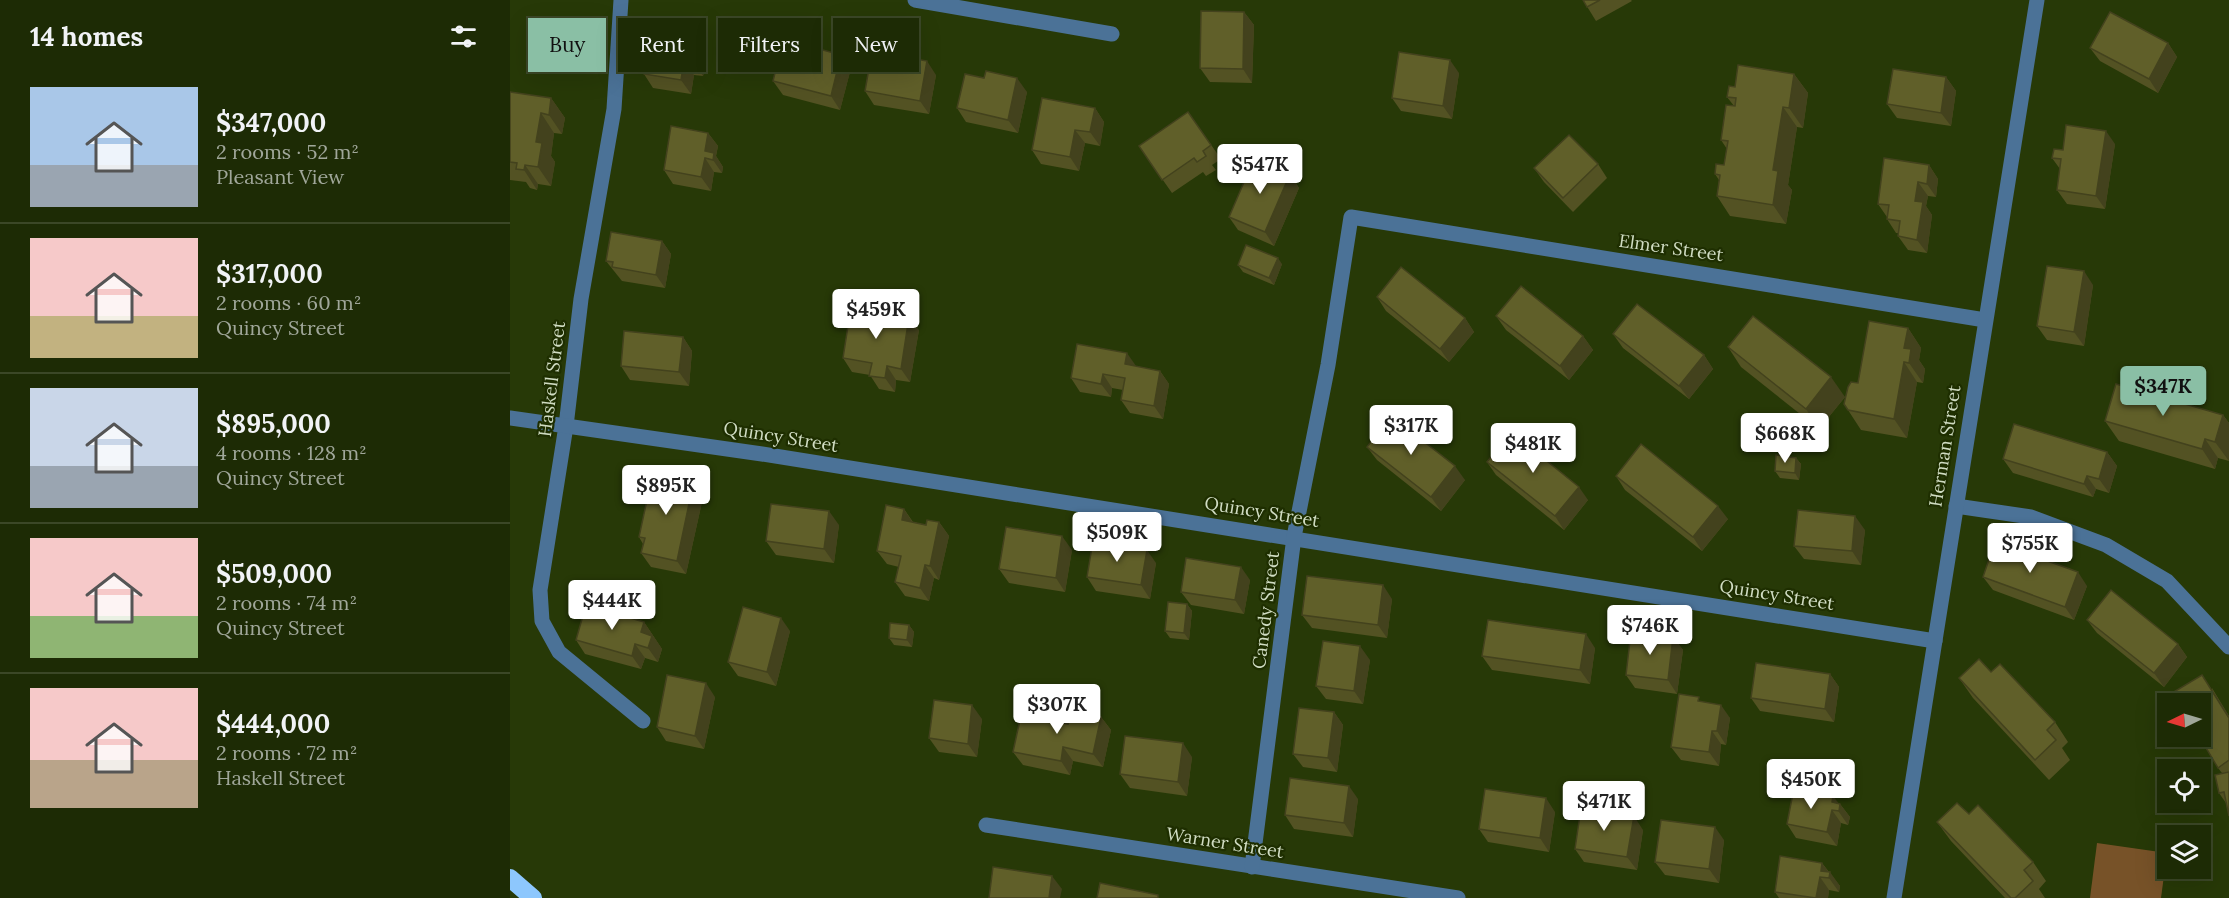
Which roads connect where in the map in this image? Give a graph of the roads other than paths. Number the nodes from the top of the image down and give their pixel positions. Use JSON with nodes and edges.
{"nodes":[{"id":1,"x":621,"y":0,"type":"edge"},
{"id":2,"x":915,"y":0,"type":"edge"},
{"id":3,"x":2037,"y":0,"type":"edge"},
{"id":4,"x":1112,"y":34,"type":"dead end"},
{"id":5,"x":1351,"y":217,"type":"joint"},
{"id":6,"x":1985,"y":320,"type":"junction"},
{"id":7,"x":510,"y":418,"type":"edge"},
{"id":8,"x":566,"y":426,"type":"junction"},
{"id":9,"x":1956,"y":506,"type":"junction"},
{"id":10,"x":1294,"y":537,"type":"junction"},
{"id":11,"x":1935,"y":641,"type":"junction"},
{"id":12,"x":2229,"y":646,"type":"edge"},
{"id":13,"x":643,"y":721,"type":"dead end"},
{"id":14,"x":986,"y":825,"type":"dead end"},
{"id":15,"x":1252,"y":867,"type":"junction"},
{"id":16,"x":510,"y":878,"type":"edge"},
{"id":17,"x":533,"y":898,"type":"edge"},
{"id":18,"x":1458,"y":898,"type":"edge"},
{"id":19,"x":1894,"y":898,"type":"edge"}],
"edges":[{"from":1,"to":8,"type":"street","name":"Haskell Street"},
{"from":2,"to":4,"type":"street"},
{"from":3,"to":6,"type":"street","name":"Herman Street"},
{"from":5,"to":6,"type":"street","name":"Elmer Street"},
{"from":5,"to":10,"type":"street","name":"Canedy Street"},
{"from":6,"to":9,"type":"street","name":"Herman Street"},
{"from":7,"to":8,"type":"street","name":"Quincy Street"},
{"from":8,"to":10,"type":"street","name":"Quincy Street"},
{"from":8,"to":13,"type":"street","name":"Haskell Street"},
{"from":9,"to":11,"type":"street","name":"Herman Street"},
{"from":9,"to":12,"type":"street"},
{"from":10,"to":11,"type":"street","name":"Quincy Street"},
{"from":10,"to":15,"type":"street","name":"Canedy Street"},
{"from":11,"to":19,"type":"street","name":"Herman Street"},
{"from":14,"to":15,"type":"street","name":"Warner Street"},
{"from":15,"to":18,"type":"street","name":"Warner Street"},
{"from":16,"to":17,"type":"highway"}]}
